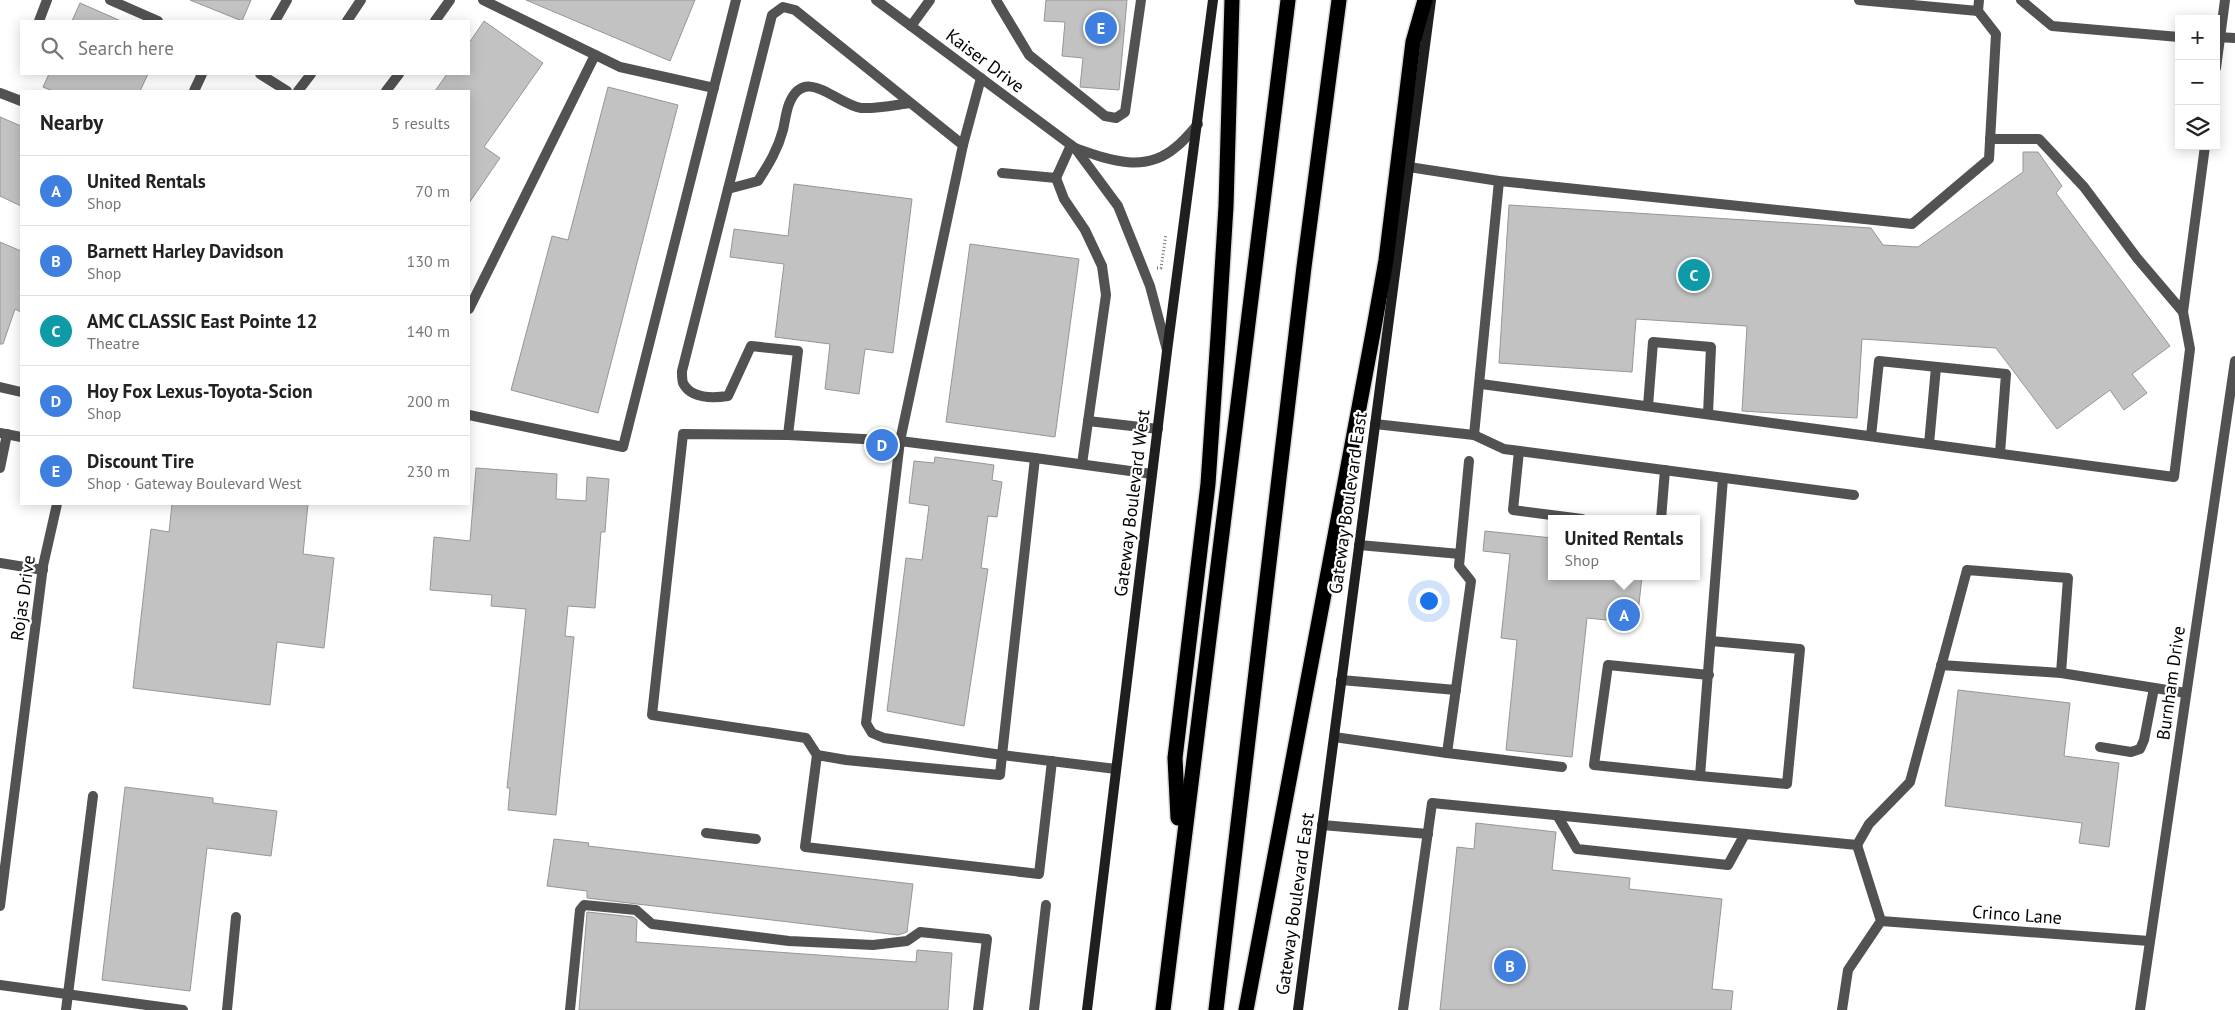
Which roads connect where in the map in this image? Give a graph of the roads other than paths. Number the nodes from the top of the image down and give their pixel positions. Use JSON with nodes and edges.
{"nodes":[{"id":1,"x":47,"y":0,"type":"edge"},
{"id":2,"x":110,"y":0,"type":"edge"},
{"id":3,"x":287,"y":0,"type":"edge"},
{"id":4,"x":361,"y":0,"type":"edge"},
{"id":5,"x":450,"y":0,"type":"edge"},
{"id":6,"x":483,"y":0,"type":"edge"},
{"id":7,"x":736,"y":0,"type":"edge"},
{"id":8,"x":876,"y":0,"type":"edge"},
{"id":9,"x":930,"y":0,"type":"edge"},
{"id":10,"x":996,"y":0,"type":"edge"},
{"id":11,"x":1142,"y":0,"type":"edge"},
{"id":12,"x":1213,"y":0,"type":"edge"},
{"id":13,"x":1232,"y":0,"type":"edge"},
{"id":14,"x":1288,"y":0,"type":"edge"},
{"id":15,"x":1339,"y":0,"type":"edge"},
{"id":16,"x":1425,"y":0,"type":"edge"},
{"id":17,"x":1431,"y":0,"type":"edge"},
{"id":18,"x":1859,"y":0,"type":"edge"},
{"id":19,"x":1979,"y":0,"type":"edge"},
{"id":20,"x":2021,"y":0,"type":"edge"},
{"id":21,"x":2225,"y":0,"type":"edge"},
{"id":22,"x":1978,"y":11,"type":"junction"},
{"id":23,"x":39,"y":20,"type":"edge"},
{"id":24,"x":156,"y":20,"type":"edge"},
{"id":25,"x":276,"y":20,"type":"edge"},
{"id":26,"x":348,"y":20,"type":"edge"},
{"id":27,"x":436,"y":20,"type":"edge"},
{"id":28,"x":911,"y":26,"type":"junction"},
{"id":29,"x":2220,"y":26,"type":"edge"},
{"id":30,"x":2175,"y":37,"type":"edge"},
{"id":31,"x":2220,"y":37,"type":"edge"},
{"id":32,"x":2235,"y":38,"type":"edge"},
{"id":33,"x":595,"y":55,"type":"junction"},
{"id":34,"x":202,"y":75,"type":"edge"},
{"id":35,"x":262,"y":75,"type":"edge"},
{"id":36,"x":310,"y":75,"type":"edge"},
{"id":37,"x":398,"y":75,"type":"edge"},
{"id":38,"x":981,"y":78,"type":"junction"},
{"id":39,"x":714,"y":88,"type":"junction"},
{"id":40,"x":194,"y":90,"type":"edge"},
{"id":41,"x":285,"y":90,"type":"edge"},
{"id":42,"x":299,"y":90,"type":"edge"},
{"id":43,"x":387,"y":90,"type":"edge"},
{"id":44,"x":0,"y":93,"type":"edge"},
{"id":45,"x":20,"y":101,"type":"edge"},
{"id":46,"x":910,"y":103,"type":"junction"},
{"id":47,"x":1198,"y":124,"type":"junction"},
{"id":48,"x":1990,"y":139,"type":"junction"},
{"id":49,"x":963,"y":145,"type":"junction"},
{"id":50,"x":1073,"y":147,"type":"junction"},
{"id":51,"x":2205,"y":150,"type":"edge"},
{"id":52,"x":1409,"y":167,"type":"junction"},
{"id":53,"x":1002,"y":173,"type":"dead end"},
{"id":54,"x":1056,"y":178,"type":"junction"},
{"id":55,"x":1499,"y":181,"type":"junction"},
{"id":56,"x":728,"y":189,"type":"junction"},
{"id":57,"x":470,"y":307,"type":"edge"},
{"id":58,"x":2183,"y":312,"type":"junction"},
{"id":59,"x":1167,"y":351,"type":"junction"},
{"id":60,"x":2235,"y":361,"type":"edge"},
{"id":61,"x":1936,"y":367,"type":"junction"},
{"id":62,"x":1480,"y":384,"type":"junction"},
{"id":63,"x":0,"y":387,"type":"edge"},
{"id":64,"x":20,"y":392,"type":"edge"},
{"id":65,"x":1648,"y":406,"type":"junction"},
{"id":66,"x":1708,"y":414,"type":"junction"},
{"id":67,"x":470,"y":415,"type":"edge"},
{"id":68,"x":1088,"y":421,"type":"junction"},
{"id":69,"x":1375,"y":424,"type":"junction"},
{"id":70,"x":1158,"y":430,"type":"junction"},
{"id":71,"x":3,"y":433,"type":"edge"},
{"id":72,"x":788,"y":435,"type":"junction"},
{"id":73,"x":1474,"y":435,"type":"junction"},
{"id":74,"x":1871,"y":436,"type":"junction"},
{"id":75,"x":20,"y":437,"type":"edge"},
{"id":76,"x":900,"y":441,"type":"junction"},
{"id":77,"x":1929,"y":444,"type":"junction"},
{"id":78,"x":1519,"y":450,"type":"junction"},
{"id":79,"x":2000,"y":453,"type":"junction"},
{"id":80,"x":1034,"y":458,"type":"junction"},
{"id":81,"x":1469,"y":461,"type":"dead end"},
{"id":82,"x":1082,"y":464,"type":"junction"},
{"id":83,"x":0,"y":468,"type":"edge"},
{"id":84,"x":1665,"y":470,"type":"junction"},
{"id":85,"x":1152,"y":474,"type":"junction"},
{"id":86,"x":1723,"y":478,"type":"junction"},
{"id":87,"x":1854,"y":495,"type":"dead end"},
{"id":88,"x":57,"y":505,"type":"edge"},
{"id":89,"x":1551,"y":515,"type":"edge"},
{"id":90,"x":1661,"y":515,"type":"edge"},
{"id":91,"x":1359,"y":545,"type":"junction"},
{"id":92,"x":1460,"y":554,"type":"junction"},
{"id":93,"x":0,"y":563,"type":"edge"},
{"id":94,"x":43,"y":570,"type":"junction"},
{"id":95,"x":1711,"y":641,"type":"junction"},
{"id":96,"x":1941,"y":665,"type":"junction"},
{"id":97,"x":2061,"y":674,"type":"junction"},
{"id":98,"x":1709,"y":675,"type":"junction"},
{"id":99,"x":1341,"y":680,"type":"junction"},
{"id":100,"x":2154,"y":688,"type":"junction"},
{"id":101,"x":1456,"y":690,"type":"junction"},
{"id":102,"x":2186,"y":693,"type":"junction"},
{"id":103,"x":1334,"y":737,"type":"junction"},
{"id":104,"x":2100,"y":747,"type":"dead end"},
{"id":105,"x":1447,"y":753,"type":"junction"},
{"id":106,"x":818,"y":755,"type":"junction"},
{"id":107,"x":1002,"y":755,"type":"junction"},
{"id":108,"x":1052,"y":761,"type":"junction"},
{"id":109,"x":1562,"y":767,"type":"dead end"},
{"id":110,"x":1116,"y":769,"type":"junction"},
{"id":111,"x":1700,"y":776,"type":"junction"},
{"id":112,"x":93,"y":796,"type":"dead end"},
{"id":113,"x":1557,"y":815,"type":"junction"},
{"id":114,"x":1322,"y":825,"type":"junction"},
{"id":115,"x":706,"y":834,"type":"dead end"},
{"id":116,"x":1428,"y":834,"type":"junction"},
{"id":117,"x":1745,"y":834,"type":"junction"},
{"id":118,"x":756,"y":840,"type":"dead end"},
{"id":119,"x":1857,"y":845,"type":"junction"},
{"id":120,"x":1181,"y":857,"type":"junction"},
{"id":121,"x":0,"y":906,"type":"edge"},
{"id":122,"x":1046,"y":906,"type":"dead end"},
{"id":123,"x":236,"y":917,"type":"dead end"},
{"id":124,"x":1881,"y":921,"type":"junction"},
{"id":125,"x":2150,"y":941,"type":"junction"},
{"id":126,"x":0,"y":985,"type":"edge"},
{"id":127,"x":67,"y":994,"type":"junction"},
{"id":128,"x":66,"y":1010,"type":"edge"},
{"id":129,"x":183,"y":1010,"type":"edge"},
{"id":130,"x":227,"y":1010,"type":"edge"},
{"id":131,"x":570,"y":1010,"type":"edge"},
{"id":132,"x":978,"y":1010,"type":"edge"},
{"id":133,"x":1034,"y":1010,"type":"edge"},
{"id":134,"x":1087,"y":1010,"type":"edge"},
{"id":135,"x":1162,"y":1010,"type":"edge"},
{"id":136,"x":1216,"y":1010,"type":"edge"},
{"id":137,"x":1246,"y":1010,"type":"edge"},
{"id":138,"x":1298,"y":1010,"type":"edge"},
{"id":139,"x":1403,"y":1010,"type":"edge"},
{"id":140,"x":1842,"y":1010,"type":"edge"},
{"id":141,"x":2140,"y":1010,"type":"edge"}],
"edges":[{"from":1,"to":23,"type":"street"},
{"from":2,"to":24,"type":"street"},
{"from":3,"to":25,"type":"street"},
{"from":4,"to":26,"type":"street"},
{"from":5,"to":27,"type":"street"},
{"from":6,"to":33,"type":"street"},
{"from":7,"to":39,"type":"street"},
{"from":8,"to":28,"type":"street","name":"Kaiser Drive"},
{"from":9,"to":28,"type":"street"},
{"from":10,"to":11,"type":"street"},
{"from":12,"to":47,"type":"main road","name":"Gateway Boulevard West"},
{"from":13,"to":120,"type":"highway"},
{"from":14,"to":120,"type":"highway"},
{"from":15,"to":136,"type":"highway"},
{"from":16,"to":137,"type":"highway"},
{"from":17,"to":52,"type":"main road","name":"Gateway Boulevard East"},
{"from":18,"to":22,"type":"street"},
{"from":19,"to":22,"type":"street"},
{"from":20,"to":30,"type":"street"},
{"from":21,"to":29,"type":"street"},
{"from":22,"to":48,"type":"street"},
{"from":28,"to":38,"type":"street","name":"Kaiser Drive"},
{"from":31,"to":32,"type":"street"},
{"from":33,"to":39,"type":"street"},
{"from":33,"to":57,"type":"street"},
{"from":34,"to":40,"type":"street"},
{"from":35,"to":41,"type":"street"},
{"from":36,"to":42,"type":"street"},
{"from":37,"to":43,"type":"street"},
{"from":38,"to":49,"type":"street"},
{"from":38,"to":50,"type":"street","name":"Kaiser Drive"},
{"from":39,"to":67,"type":"street"},
{"from":44,"to":45,"type":"street"},
{"from":46,"to":49,"type":"street"},
{"from":46,"to":56,"type":"street"},
{"from":46,"to":56,"type":"street"},
{"from":47,"to":50,"type":"street","name":"Kaiser Drive"},
{"from":47,"to":59,"type":"main road","name":"Gateway Boulevard West"},
{"from":48,"to":55,"type":"street"},
{"from":48,"to":58,"type":"street"},
{"from":49,"to":76,"type":"street"},
{"from":50,"to":54,"type":"street"},
{"from":50,"to":59,"type":"street","name":"Kaiser Drive"},
{"from":51,"to":58,"type":"street"},
{"from":52,"to":55,"type":"street"},
{"from":52,"to":69,"type":"main road","name":"Gateway Boulevard East"},
{"from":53,"to":54,"type":"street"},
{"from":54,"to":68,"type":"street"},
{"from":55,"to":62,"type":"street"},
{"from":56,"to":72,"type":"street"},
{"from":58,"to":79,"type":"street"},
{"from":59,"to":70,"type":"main road","name":"Gateway Boulevard West"},
{"from":60,"to":102,"type":"street","name":"Burnham Drive"},
{"from":61,"to":74,"type":"street"},
{"from":61,"to":77,"type":"street"},
{"from":61,"to":79,"type":"street"},
{"from":62,"to":65,"type":"street"},
{"from":62,"to":73,"type":"street"},
{"from":63,"to":64,"type":"street"},
{"from":65,"to":66,"type":"street"},
{"from":65,"to":66,"type":"street"},
{"from":66,"to":74,"type":"street"},
{"from":68,"to":70,"type":"street"},
{"from":68,"to":82,"type":"street"},
{"from":69,"to":73,"type":"street"},
{"from":69,"to":91,"type":"main road","name":"Gateway Boulevard East"},
{"from":70,"to":85,"type":"main road","name":"Gateway Boulevard West"},
{"from":71,"to":75,"type":"street"},
{"from":71,"to":83,"type":"street"},
{"from":72,"to":76,"type":"street"},
{"from":72,"to":106,"type":"street"},
{"from":73,"to":78,"type":"street"},
{"from":74,"to":77,"type":"street"},
{"from":76,"to":80,"type":"street"},
{"from":76,"to":107,"type":"street"},
{"from":77,"to":79,"type":"street"},
{"from":78,"to":84,"type":"street"},
{"from":78,"to":89,"type":"street"},
{"from":80,"to":82,"type":"street"},
{"from":80,"to":107,"type":"street"},
{"from":81,"to":92,"type":"street"},
{"from":82,"to":85,"type":"street"},
{"from":84,"to":86,"type":"street"},
{"from":84,"to":90,"type":"street"},
{"from":85,"to":110,"type":"main road","name":"Gateway Boulevard West"},
{"from":86,"to":87,"type":"street"},
{"from":86,"to":95,"type":"street"},
{"from":88,"to":94,"type":"street","name":"Rojas Drive"},
{"from":91,"to":92,"type":"street"},
{"from":91,"to":99,"type":"main road","name":"Gateway Boulevard East"},
{"from":92,"to":101,"type":"street"},
{"from":93,"to":94,"type":"street"},
{"from":94,"to":121,"type":"street","name":"Rojas Drive"},
{"from":95,"to":98,"type":"street"},
{"from":95,"to":111,"type":"street"},
{"from":96,"to":97,"type":"street"},
{"from":96,"to":97,"type":"street"},
{"from":96,"to":119,"type":"street"},
{"from":97,"to":100,"type":"street"},
{"from":98,"to":111,"type":"street"},
{"from":98,"to":111,"type":"street"},
{"from":99,"to":101,"type":"street"},
{"from":99,"to":103,"type":"main road","name":"Gateway Boulevard East"},
{"from":100,"to":102,"type":"street"},
{"from":100,"to":104,"type":"street"},
{"from":101,"to":105,"type":"street"},
{"from":102,"to":125,"type":"street","name":"Burnham Drive"},
{"from":103,"to":105,"type":"street"},
{"from":103,"to":114,"type":"main road","name":"Gateway Boulevard East"},
{"from":105,"to":109,"type":"street"},
{"from":106,"to":107,"type":"street"},
{"from":106,"to":108,"type":"street"},
{"from":107,"to":108,"type":"street"},
{"from":108,"to":110,"type":"street"},
{"from":110,"to":134,"type":"main road","name":"Gateway Boulevard West"},
{"from":112,"to":127,"type":"street"},
{"from":113,"to":116,"type":"street"},
{"from":113,"to":117,"type":"street"},
{"from":113,"to":117,"type":"street"},
{"from":114,"to":116,"type":"street"},
{"from":114,"to":138,"type":"main road","name":"Gateway Boulevard East"},
{"from":115,"to":118,"type":"street"},
{"from":116,"to":139,"type":"street"},
{"from":117,"to":119,"type":"street"},
{"from":119,"to":124,"type":"street"},
{"from":120,"to":135,"type":"highway"},
{"from":122,"to":133,"type":"street"},
{"from":123,"to":130,"type":"street"},
{"from":124,"to":125,"type":"street","name":"Crinco Lane"},
{"from":124,"to":140,"type":"street"},
{"from":125,"to":141,"type":"street","name":"Burnham Drive"},
{"from":126,"to":127,"type":"street"},
{"from":127,"to":128,"type":"street"},
{"from":127,"to":129,"type":"street"},
{"from":131,"to":132,"type":"street"}]}
